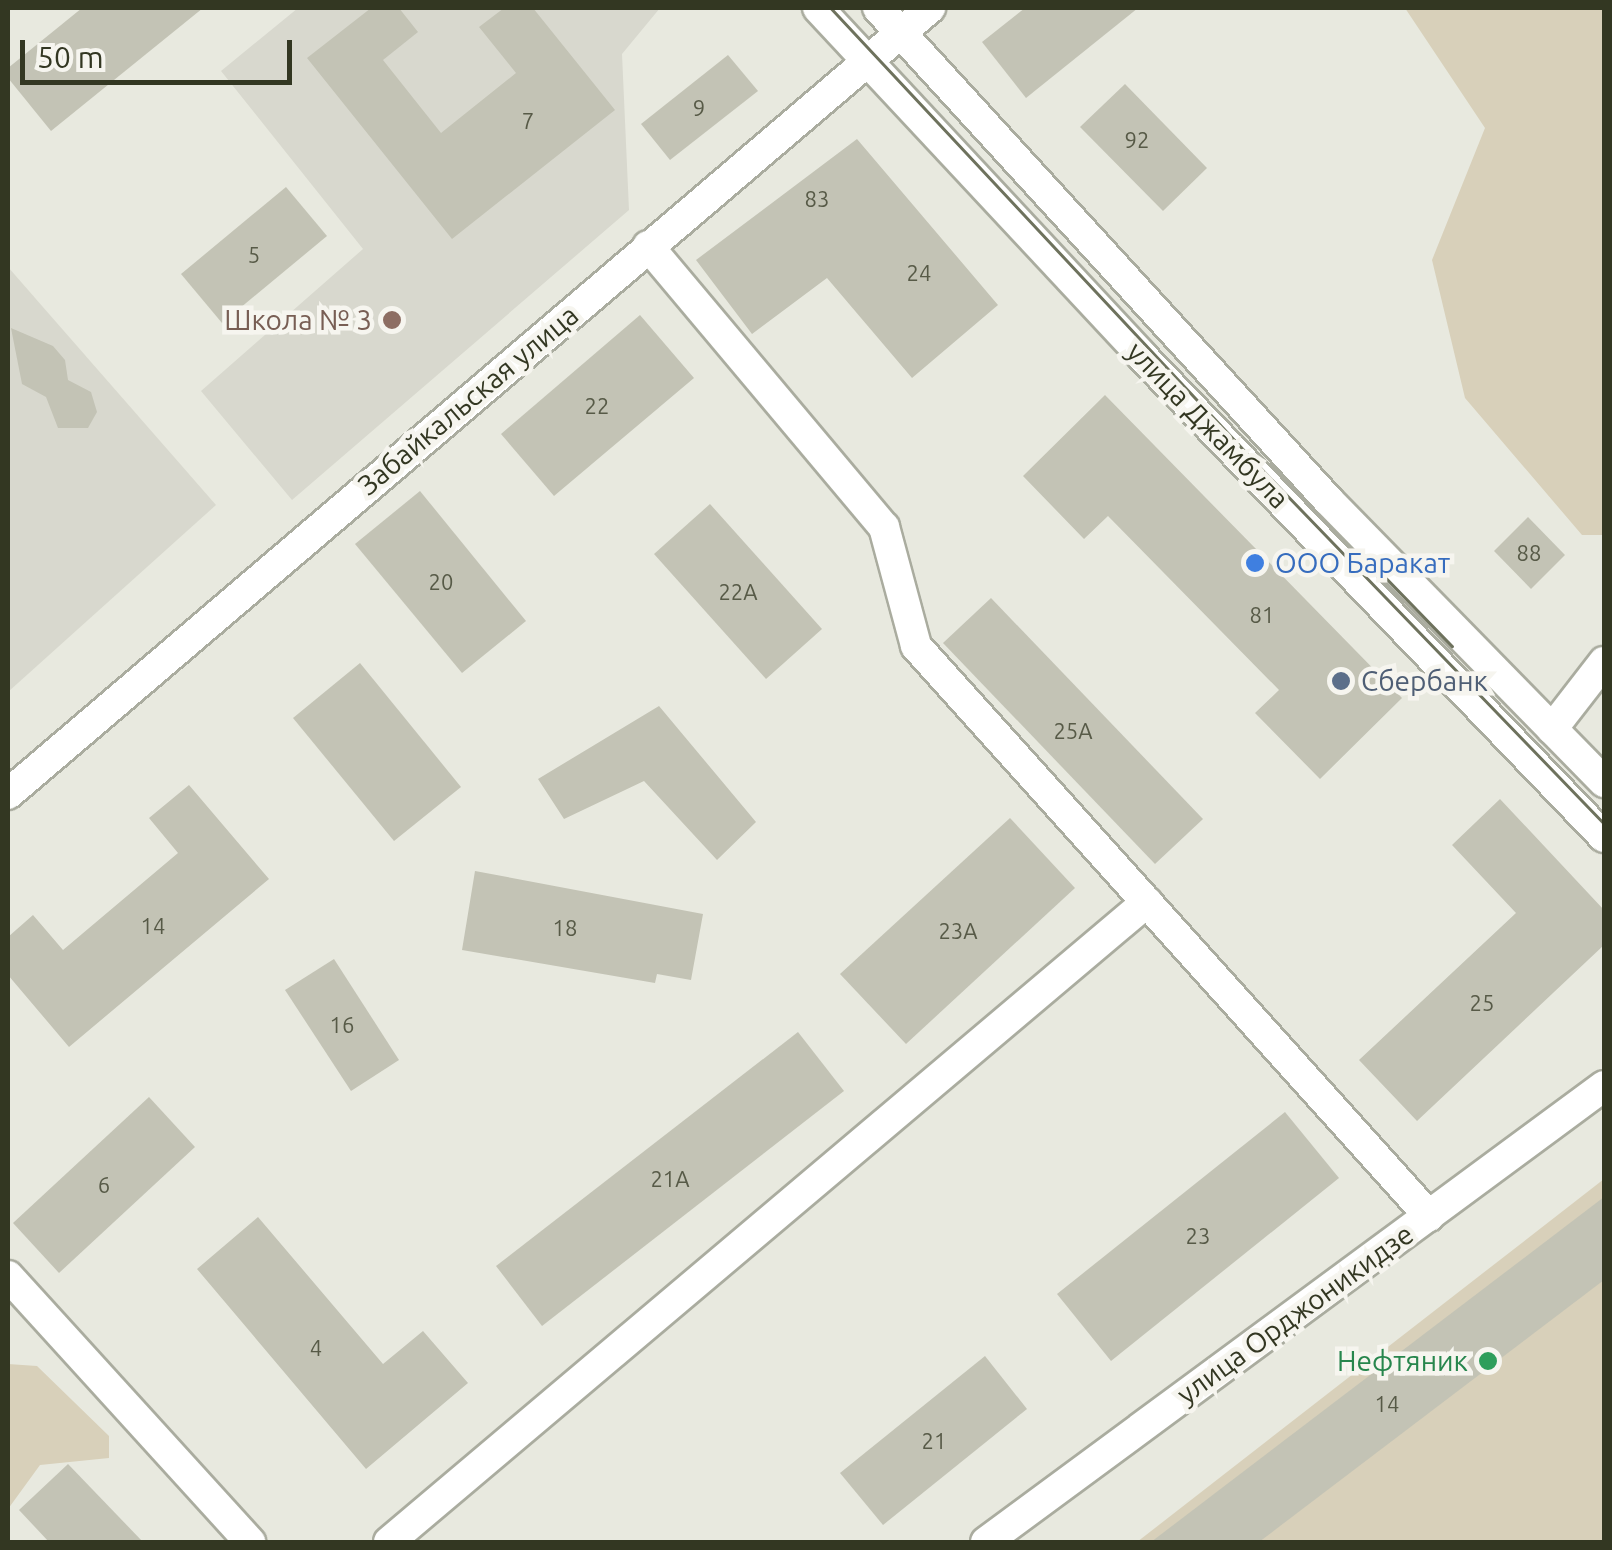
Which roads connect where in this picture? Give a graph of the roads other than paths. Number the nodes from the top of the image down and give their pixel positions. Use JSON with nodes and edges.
{"nodes":[{"id":1,"x":818,"y":8,"type":"edge"},
{"id":2,"x":878,"y":8,"type":"edge"},
{"id":3,"x":930,"y":8,"type":"edge"},
{"id":4,"x":899,"y":32,"type":"junction"},
{"id":5,"x":865,"y":61,"type":"junction"},
{"id":6,"x":648,"y":246,"type":"junction"},
{"id":7,"x":1604,"y":662,"type":"edge"},
{"id":8,"x":1552,"y":729,"type":"junction"},
{"id":9,"x":1604,"y":782,"type":"edge"},
{"id":10,"x":8,"y":794,"type":"edge"},
{"id":11,"x":1604,"y":837,"type":"edge"},
{"id":12,"x":1147,"y":902,"type":"junction"},
{"id":13,"x":1604,"y":1086,"type":"edge"},
{"id":14,"x":1429,"y":1216,"type":"junction"},
{"id":15,"x":8,"y":1276,"type":"edge"},
{"id":16,"x":250,"y":1542,"type":"edge"},
{"id":17,"x":390,"y":1542,"type":"edge"},
{"id":18,"x":986,"y":1542,"type":"edge"}],
"edges":[{"from":1,"to":5,"type":"street","name":"улица Джамбула"},
{"from":2,"to":4,"type":"street","name":"улица Джамбула"},
{"from":3,"to":4,"type":"street","name":"Забайкальская улица"},
{"from":4,"to":5,"type":"street","name":"Забайкальская улица"},
{"from":4,"to":8,"type":"street","name":"улица Джамбула"},
{"from":5,"to":6,"type":"street","name":"Забайкальская улица"},
{"from":5,"to":11,"type":"street","name":"улица Джамбула"},
{"from":6,"to":10,"type":"street","name":"Забайкальская улица"},
{"from":6,"to":12,"type":"street"},
{"from":7,"to":8,"type":"street"},
{"from":8,"to":9,"type":"street","name":"улица Джамбула"},
{"from":12,"to":14,"type":"street"},
{"from":12,"to":17,"type":"street"},
{"from":13,"to":14,"type":"street","name":"улица Орджоникидзе"},
{"from":14,"to":18,"type":"street","name":"улица Орджоникидзе"},
{"from":15,"to":16,"type":"street"}]}
